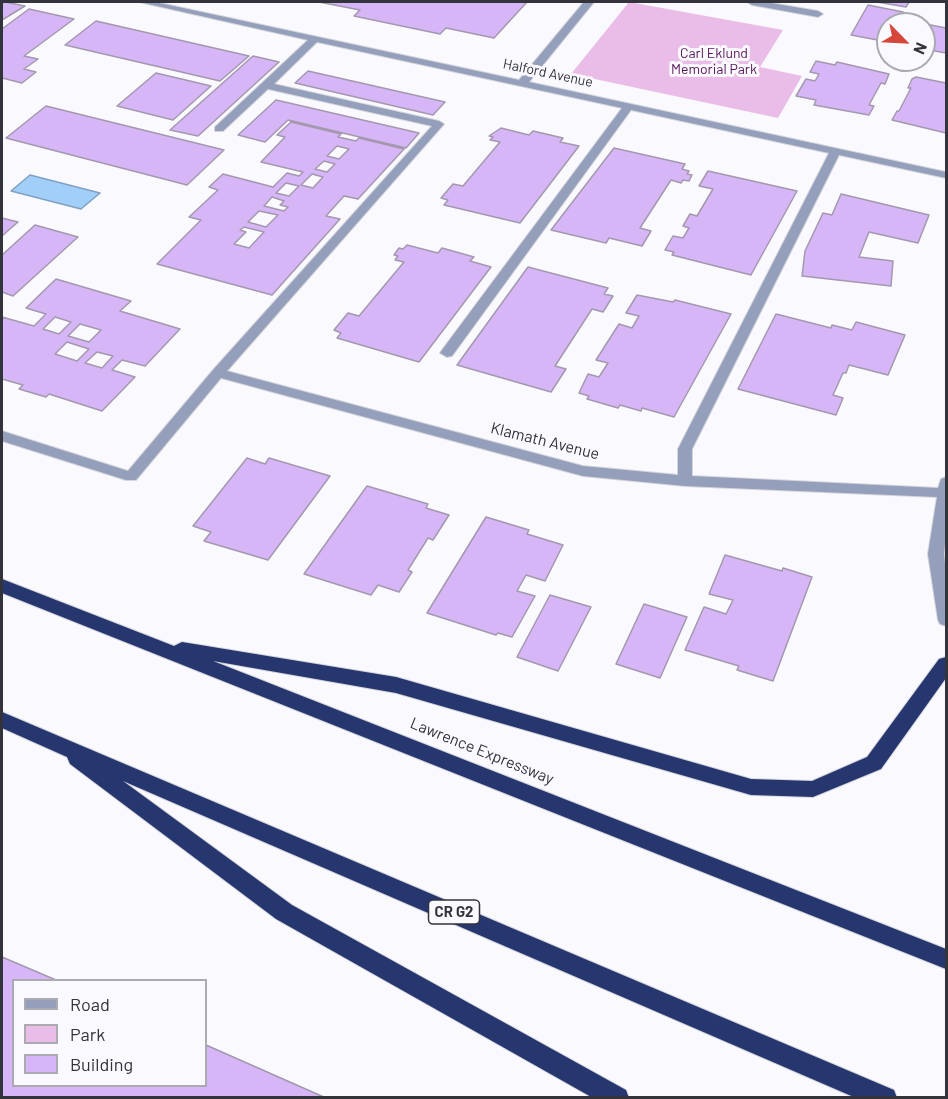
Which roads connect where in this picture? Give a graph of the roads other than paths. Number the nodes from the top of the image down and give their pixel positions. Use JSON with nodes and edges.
{"nodes":[{"id":1,"x":144,"y":2,"type":"edge"},
{"id":2,"x":589,"y":2,"type":"edge"},
{"id":3,"x":752,"y":2,"type":"edge"},
{"id":4,"x":818,"y":14,"type":"dead end"},
{"id":5,"x":316,"y":38,"type":"junction"},
{"id":6,"x":522,"y":83,"type":"junction"},
{"id":7,"x":266,"y":85,"type":"junction"},
{"id":8,"x":629,"y":105,"type":"junction"},
{"id":9,"x":219,"y":129,"type":"dead end"},
{"id":10,"x":836,"y":150,"type":"junction"},
{"id":11,"x":946,"y":175,"type":"edge"},
{"id":12,"x":447,"y":353,"type":"dead end"},
{"id":13,"x":218,"y":374,"type":"junction"},
{"id":14,"x":2,"y":436,"type":"edge"},
{"id":15,"x":685,"y":481,"type":"junction"},
{"id":16,"x":946,"y":489,"type":"edge"},
{"id":17,"x":2,"y":586,"type":"edge"},
{"id":18,"x":946,"y":620,"type":"edge"},
{"id":19,"x":146,"y":643,"type":"junction"},
{"id":20,"x":946,"y":664,"type":"edge"},
{"id":21,"x":2,"y":720,"type":"edge"},
{"id":22,"x":54,"y":741,"type":"junction"},
{"id":23,"x":946,"y":959,"type":"edge"},
{"id":24,"x":616,"y":1098,"type":"edge"},
{"id":25,"x":885,"y":1098,"type":"edge"}],
"edges":[{"from":1,"to":5,"type":"street","name":"Halford Avenue"},
{"from":2,"to":6,"type":"street"},
{"from":3,"to":4,"type":"street"},
{"from":5,"to":6,"type":"street","name":"Halford Avenue"},
{"from":5,"to":7,"type":"street"},
{"from":6,"to":8,"type":"street","name":"Halford Avenue"},
{"from":7,"to":9,"type":"street"},
{"from":7,"to":13,"type":"street"},
{"from":8,"to":10,"type":"street","name":"Halford Avenue"},
{"from":8,"to":12,"type":"street"},
{"from":10,"to":11,"type":"street","name":"Halford Avenue"},
{"from":10,"to":15,"type":"street"},
{"from":13,"to":14,"type":"street"},
{"from":13,"to":15,"type":"street","name":"Klamath Avenue"},
{"from":15,"to":16,"type":"street","name":"Klamath Avenue"},
{"from":16,"to":18,"type":"street"},
{"from":17,"to":19,"type":"highway","name":"Lawrence Expressway"},
{"from":19,"to":20,"type":"highway"},
{"from":19,"to":23,"type":"highway","name":"Lawrence Expressway"},
{"from":21,"to":22,"type":"highway","number":"CR G2"},
{"from":22,"to":24,"type":"highway"},
{"from":22,"to":25,"type":"highway","number":"CR G2"}]}
